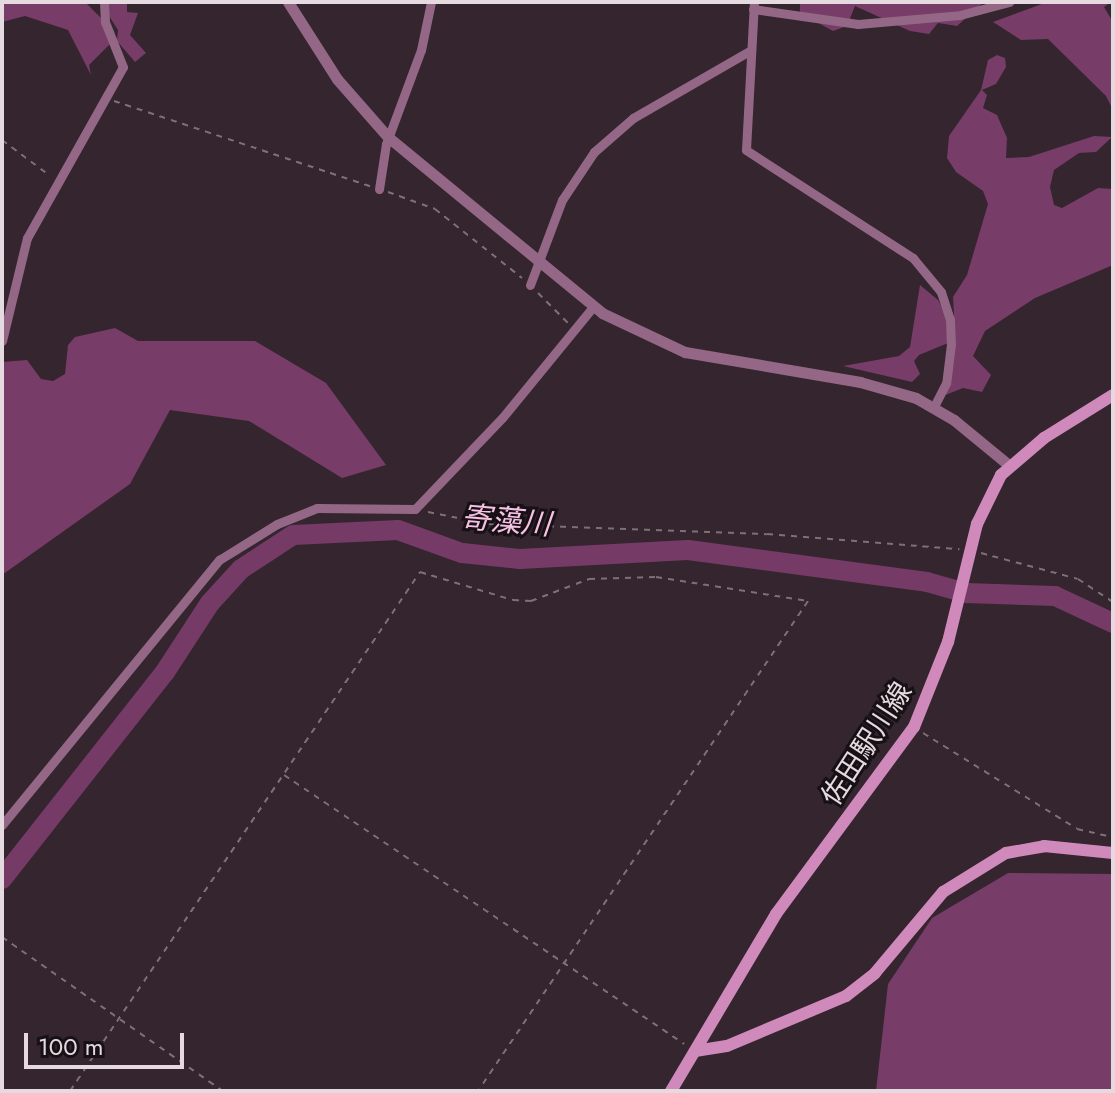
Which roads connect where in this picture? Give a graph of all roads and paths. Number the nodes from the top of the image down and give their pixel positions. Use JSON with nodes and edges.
{"nodes":[{"id":1,"x":104,"y":2,"type":"edge"},
{"id":2,"x":288,"y":2,"type":"edge"},
{"id":3,"x":431,"y":2,"type":"edge"},
{"id":4,"x":1009,"y":2,"type":"edge"},
{"id":5,"x":754,"y":6,"type":"edge"},
{"id":6,"x":748,"y":52,"type":"junction"},
{"id":7,"x":106,"y":99,"type":"junction"},
{"id":8,"x":388,"y":137,"type":"junction"},
{"id":9,"x":2,"y":140,"type":"edge"},
{"id":10,"x":57,"y":180,"type":"junction"},
{"id":11,"x":379,"y":189,"type":"junction"},
{"id":12,"x":540,"y":264,"type":"junction"},
{"id":13,"x":530,"y":285,"type":"junction"},
{"id":14,"x":593,"y":307,"type":"junction"},
{"id":15,"x":575,"y":329,"type":"junction"},
{"id":16,"x":2,"y":341,"type":"edge"},
{"id":17,"x":1113,"y":395,"type":"edge"},
{"id":18,"x":934,"y":407,"type":"junction"},
{"id":19,"x":1010,"y":466,"type":"junction"},
{"id":20,"x":415,"y":509,"type":"junction"},
{"id":21,"x":969,"y":553,"type":"junction"},
{"id":22,"x":1113,"y":602,"type":"edge"},
{"id":23,"x":914,"y":727,"type":"junction"},
{"id":24,"x":283,"y":775,"type":"junction"},
{"id":25,"x":2,"y":825,"type":"edge"},
{"id":26,"x":1113,"y":837,"type":"edge"},
{"id":27,"x":1113,"y":853,"type":"edge"},
{"id":28,"x":2,"y":937,"type":"edge"},
{"id":29,"x":565,"y":962,"type":"junction"},
{"id":30,"x":118,"y":1020,"type":"junction"},
{"id":31,"x":695,"y":1051,"type":"junction"},
{"id":32,"x":70,"y":1091,"type":"edge"},
{"id":33,"x":223,"y":1091,"type":"edge"},
{"id":34,"x":478,"y":1091,"type":"edge"},
{"id":35,"x":671,"y":1091,"type":"edge"}],
"edges":[{"from":1,"to":7,"type":"street"},
{"from":2,"to":8,"type":"street"},
{"from":3,"to":8,"type":"street"},
{"from":4,"to":5,"type":"street"},
{"from":5,"to":6,"type":"street"},
{"from":6,"to":12,"type":"street"},
{"from":6,"to":18,"type":"street"},
{"from":7,"to":10,"type":"street"},
{"from":7,"to":11,"type":"path"},
{"from":8,"to":11,"type":"street"},
{"from":8,"to":12,"type":"street"},
{"from":9,"to":10,"type":"path"},
{"from":10,"to":16,"type":"street"},
{"from":11,"to":13,"type":"path"},
{"from":12,"to":13,"type":"street"},
{"from":12,"to":14,"type":"street"},
{"from":13,"to":15,"type":"path"},
{"from":14,"to":15,"type":"street"},
{"from":14,"to":18,"type":"street"},
{"from":15,"to":20,"type":"street"},
{"from":17,"to":19,"type":"main road","name":"佐田駅川線"},
{"from":18,"to":19,"type":"street"},
{"from":19,"to":21,"type":"main road","name":"佐田駅川線"},
{"from":20,"to":21,"type":"path"},
{"from":20,"to":25,"type":"street"},
{"from":21,"to":22,"type":"path"},
{"from":21,"to":23,"type":"main road","name":"佐田駅川線"},
{"from":23,"to":26,"type":"path"},
{"from":23,"to":31,"type":"main road","name":"佐田駅川線"},
{"from":24,"to":29,"type":"path"},
{"from":24,"to":29,"type":"path"},
{"from":24,"to":30,"type":"path"},
{"from":27,"to":31,"type":"main road"},
{"from":28,"to":30,"type":"path"},
{"from":29,"to":31,"type":"path"},
{"from":29,"to":34,"type":"path"},
{"from":30,"to":32,"type":"path"},
{"from":30,"to":33,"type":"path"},
{"from":31,"to":35,"type":"main road","name":"佐田駅川線"}]}
